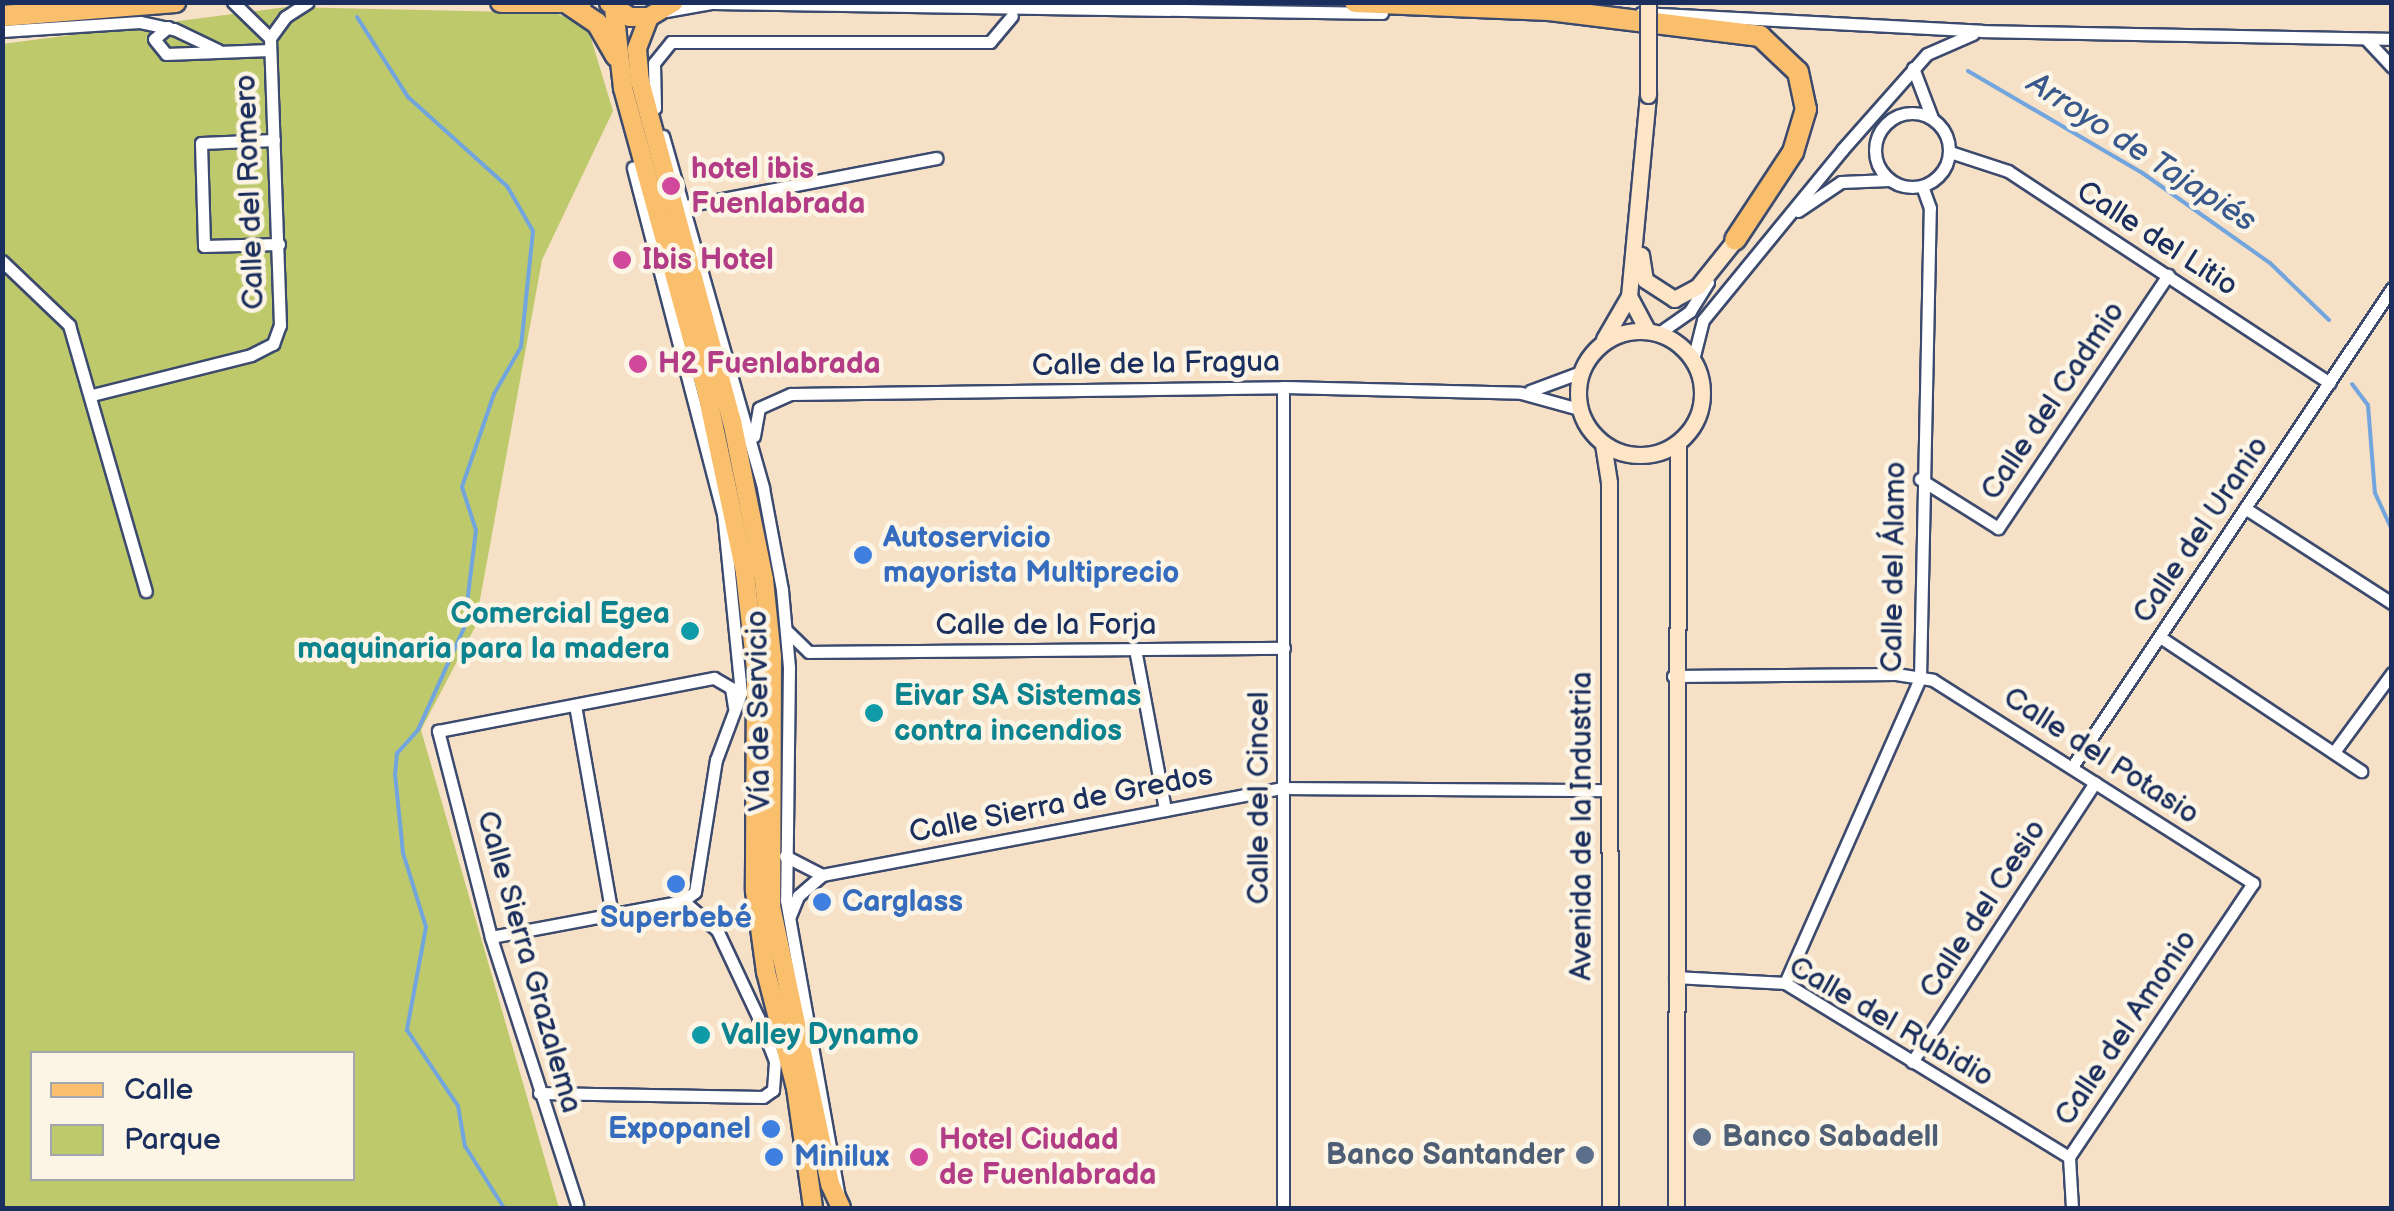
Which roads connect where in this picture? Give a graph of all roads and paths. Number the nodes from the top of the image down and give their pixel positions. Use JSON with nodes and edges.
{"nodes":[{"id":1,"x":176,"y":2,"type":"edge"},
{"id":2,"x":232,"y":2,"type":"edge"},
{"id":3,"x":308,"y":2,"type":"edge"},
{"id":4,"x":500,"y":2,"type":"edge"},
{"id":5,"x":581,"y":2,"type":"edge"},
{"id":6,"x":1355,"y":2,"type":"edge"},
{"id":7,"x":1648,"y":2,"type":"edge"},
{"id":8,"x":567,"y":4,"type":"edge"},
{"id":9,"x":611,"y":5,"type":"edge"},
{"id":10,"x":1454,"y":10,"type":"junction"},
{"id":11,"x":1549,"y":10,"type":"junction"},
{"id":12,"x":662,"y":11,"type":"edge"},
{"id":13,"x":2,"y":16,"type":"edge"},
{"id":14,"x":1012,"y":16,"type":"dead end"},
{"id":15,"x":168,"y":28,"type":"junction"},
{"id":16,"x":2,"y":31,"type":"edge"},
{"id":17,"x":1982,"y":31,"type":"junction"},
{"id":18,"x":2366,"y":39,"type":"junction"},
{"id":19,"x":2392,"y":40,"type":"edge"},
{"id":20,"x":270,"y":44,"type":"junction"},
{"id":21,"x":218,"y":50,"type":"junction"},
{"id":22,"x":616,"y":56,"type":"junction"},
{"id":23,"x":2392,"y":67,"type":"edge"},
{"id":24,"x":1914,"y":68,"type":"junction"},
{"id":25,"x":650,"y":106,"type":"junction"},
{"id":26,"x":1932,"y":118,"type":"junction"},
{"id":27,"x":274,"y":140,"type":"junction"},
{"id":28,"x":1950,"y":152,"type":"junction"},
{"id":29,"x":936,"y":158,"type":"dead end"},
{"id":30,"x":633,"y":168,"type":"dead end"},
{"id":31,"x":1644,"y":177,"type":"junction"},
{"id":32,"x":1890,"y":180,"type":"junction"},
{"id":33,"x":1922,"y":186,"type":"junction"},
{"id":34,"x":684,"y":206,"type":"junction"},
{"id":35,"x":1777,"y":231,"type":"junction"},
{"id":36,"x":1735,"y":240,"type":"junction"},
{"id":37,"x":279,"y":244,"type":"junction"},
{"id":38,"x":2,"y":261,"type":"edge"},
{"id":39,"x":2168,"y":274,"type":"junction"},
{"id":40,"x":2392,"y":288,"type":"edge"},
{"id":41,"x":1628,"y":296,"type":"junction"},
{"id":42,"x":2392,"y":309,"type":"edge"},
{"id":43,"x":2371,"y":319,"type":"junction"},
{"id":44,"x":1653,"y":331,"type":"junction"},
{"id":45,"x":1601,"y":343,"type":"junction"},
{"id":46,"x":1693,"y":360,"type":"junction"},
{"id":47,"x":1581,"y":372,"type":"junction"},
{"id":48,"x":2328,"y":383,"type":"junction"},
{"id":49,"x":1283,"y":387,"type":"junction"},
{"id":50,"x":1521,"y":393,"type":"junction"},
{"id":51,"x":92,"y":394,"type":"junction"},
{"id":52,"x":1579,"y":409,"type":"junction"},
{"id":53,"x":1603,"y":444,"type":"junction"},
{"id":54,"x":1678,"y":444,"type":"junction"},
{"id":55,"x":1920,"y":479,"type":"junction"},
{"id":56,"x":763,"y":488,"type":"junction"},
{"id":57,"x":2244,"y":508,"type":"junction"},
{"id":58,"x":146,"y":591,"type":"dead end"},
{"id":59,"x":2392,"y":603,"type":"edge"},
{"id":60,"x":786,"y":630,"type":"junction"},
{"id":61,"x":2160,"y":637,"type":"junction"},
{"id":62,"x":1284,"y":648,"type":"junction"},
{"id":63,"x":1135,"y":650,"type":"junction"},
{"id":64,"x":809,"y":652,"type":"junction"},
{"id":65,"x":788,"y":667,"type":"junction"},
{"id":66,"x":2392,"y":673,"type":"edge"},
{"id":67,"x":1673,"y":676,"type":"junction"},
{"id":68,"x":1920,"y":678,"type":"junction"},
{"id":69,"x":575,"y":705,"type":"junction"},
{"id":70,"x":734,"y":716,"type":"junction"},
{"id":71,"x":2334,"y":752,"type":"junction"},
{"id":72,"x":2072,"y":767,"type":"junction"},
{"id":73,"x":2360,"y":771,"type":"dead end"},
{"id":74,"x":2096,"y":782,"type":"junction"},
{"id":75,"x":1284,"y":788,"type":"junction"},
{"id":76,"x":1610,"y":790,"type":"junction"},
{"id":77,"x":1165,"y":810,"type":"junction"},
{"id":78,"x":785,"y":856,"type":"junction"},
{"id":79,"x":822,"y":875,"type":"junction"},
{"id":80,"x":2253,"y":883,"type":"joint"},
{"id":81,"x":684,"y":901,"type":"junction"},
{"id":82,"x":612,"y":915,"type":"junction"},
{"id":83,"x":790,"y":916,"type":"junction"},
{"id":84,"x":491,"y":938,"type":"junction"},
{"id":85,"x":1675,"y":977,"type":"junction"},
{"id":86,"x":1785,"y":983,"type":"junction"},
{"id":87,"x":1912,"y":1062,"type":"junction"},
{"id":88,"x":539,"y":1093,"type":"junction"},
{"id":89,"x":2069,"y":1157,"type":"junction"},
{"id":90,"x":577,"y":1204,"type":"dead end"},
{"id":91,"x":812,"y":1208,"type":"edge"},
{"id":92,"x":840,"y":1208,"type":"edge"},
{"id":93,"x":1283,"y":1208,"type":"edge"},
{"id":94,"x":1610,"y":1208,"type":"edge"},
{"id":95,"x":1676,"y":1208,"type":"edge"},
{"id":96,"x":2072,"y":1208,"type":"edge"}],
"edges":[{"from":1,"to":13,"type":"highway"},
{"from":2,"to":20,"type":"street"},
{"from":3,"to":20,"type":"street"},
{"from":4,"to":8,"type":"highway"},
{"from":5,"to":8,"type":"highway"},
{"from":6,"to":10,"type":"highway"},
{"from":7,"to":31,"type":"street","bridge":true},
{"from":8,"to":22,"type":"highway"},
{"from":9,"to":12,"type":"main road"},
{"from":9,"to":22,"type":"main road"},
{"from":10,"to":11,"type":"highway"},
{"from":10,"to":12,"type":"street"},
{"from":11,"to":17,"type":"street"},
{"from":11,"to":36,"type":"highway"},
{"from":12,"to":25,"type":"main road"},
{"from":14,"to":25,"type":"street","name":"Vía de Servicio"},
{"from":15,"to":16,"type":"street"},
{"from":15,"to":21,"type":"street"},
{"from":15,"to":21,"type":"street"},
{"from":17,"to":18,"type":"street"},
{"from":17,"to":24,"type":"street"},
{"from":18,"to":19,"type":"street"},
{"from":18,"to":23,"type":"street"},
{"from":20,"to":21,"type":"street"},
{"from":20,"to":27,"type":"street","name":"Calle del Romero"},
{"from":22,"to":91,"type":"main road"},
{"from":24,"to":26,"type":"street"},
{"from":24,"to":35,"type":"street"},
{"from":25,"to":34,"type":"street","name":"Vía de Servicio"},
{"from":25,"to":92,"type":"main road"},
{"from":26,"to":28,"type":"street"},
{"from":26,"to":32,"type":"street"},
{"from":27,"to":37,"type":"street","name":"Calle del Romero"},
{"from":27,"to":37,"type":"street"},
{"from":28,"to":33,"type":"street"},
{"from":28,"to":39,"type":"street","name":"Calle del Litio"},
{"from":29,"to":34,"type":"street"},
{"from":30,"to":70,"type":"street","name":"Vía de Servicio"},
{"from":31,"to":36,"type":"street"},
{"from":31,"to":41,"type":"street"},
{"from":32,"to":33,"type":"street"},
{"from":32,"to":35,"type":"street"},
{"from":33,"to":55,"type":"street","name":"Calle del Álamo"},
{"from":34,"to":56,"type":"street","name":"Vía de Servicio"},
{"from":35,"to":46,"type":"street"},
{"from":36,"to":44,"type":"street"},
{"from":37,"to":51,"type":"street","name":"Calle del Romero"},
{"from":38,"to":51,"type":"street"},
{"from":39,"to":48,"type":"street","name":"Calle del Litio"},
{"from":39,"to":55,"type":"street","name":"Calle del Cadmio"},
{"from":40,"to":43,"type":"street","name":"Calle del Uranio"},
{"from":41,"to":44,"type":"street"},
{"from":41,"to":45,"type":"street"},
{"from":42,"to":43,"type":"street"},
{"from":43,"to":48,"type":"street","name":"Calle del Uranio"},
{"from":44,"to":45,"type":"street"},
{"from":44,"to":46,"type":"street"},
{"from":45,"to":47,"type":"street"},
{"from":46,"to":54,"type":"street"},
{"from":47,"to":50,"type":"street","name":"Calle de la Fragua"},
{"from":47,"to":52,"type":"street"},
{"from":48,"to":57,"type":"street","name":"Calle del Uranio"},
{"from":49,"to":50,"type":"street","name":"Calle de la Fragua"},
{"from":49,"to":56,"type":"street","name":"Calle de la Fragua"},
{"from":49,"to":62,"type":"street","name":"Calle del Cincel"},
{"from":50,"to":52,"type":"street","name":"Calle de la Fragua"},
{"from":51,"to":58,"type":"street"},
{"from":52,"to":53,"type":"street"},
{"from":53,"to":54,"type":"street"},
{"from":53,"to":76,"type":"street","name":"Avenida de la Industria"},
{"from":54,"to":67,"type":"street"},
{"from":55,"to":68,"type":"street","name":"Calle del Álamo"},
{"from":56,"to":60,"type":"street","name":"Vía de Servicio"},
{"from":57,"to":59,"type":"street"},
{"from":57,"to":61,"type":"street","name":"Calle del Uranio"},
{"from":60,"to":64,"type":"street"},
{"from":60,"to":65,"type":"street","name":"Vía de Servicio"},
{"from":61,"to":71,"type":"street"},
{"from":61,"to":72,"type":"street","name":"Calle del Uranio"},
{"from":62,"to":63,"type":"street","name":"Calle de la Forja"},
{"from":62,"to":75,"type":"street","name":"Calle del Cincel"},
{"from":63,"to":64,"type":"street","name":"Calle de la Forja"},
{"from":63,"to":77,"type":"street"},
{"from":64,"to":65,"type":"street"},
{"from":65,"to":78,"type":"street","name":"Vía de Servicio"},
{"from":66,"to":71,"type":"street"},
{"from":67,"to":68,"type":"street"},
{"from":67,"to":85,"type":"street"},
{"from":68,"to":72,"type":"street","name":"Calle del Potasio"},
{"from":68,"to":86,"type":"street","name":"Calle del Álamo"},
{"from":69,"to":70,"type":"street"},
{"from":69,"to":82,"type":"street"},
{"from":69,"to":84,"type":"street","name":"Calle Sierra Grazalema"},
{"from":70,"to":81,"type":"street","name":"Vía de Servicio"},
{"from":71,"to":73,"type":"street"},
{"from":72,"to":74,"type":"street","name":"Calle del Potasio"},
{"from":74,"to":80,"type":"street","name":"Calle del Potasio"},
{"from":74,"to":87,"type":"street","name":"Calle del Cesio"},
{"from":75,"to":76,"type":"street","name":"Calle Sierra de Gredos"},
{"from":75,"to":77,"type":"street","name":"Calle Sierra de Gredos"},
{"from":75,"to":93,"type":"street","name":"Calle del Cincel"},
{"from":76,"to":94,"type":"street","name":"Avenida de la Industria"},
{"from":77,"to":79,"type":"street","name":"Calle Sierra de Gredos"},
{"from":78,"to":79,"type":"street"},
{"from":78,"to":83,"type":"street","name":"Vía de Servicio"},
{"from":79,"to":83,"type":"street"},
{"from":80,"to":89,"type":"street","name":"Calle del Amonio"},
{"from":81,"to":82,"type":"street"},
{"from":81,"to":88,"type":"street"},
{"from":82,"to":84,"type":"street"},
{"from":83,"to":92,"type":"street","name":"Vía de Servicio"},
{"from":84,"to":88,"type":"street","name":"Calle Sierra Grazalema"},
{"from":85,"to":86,"type":"street","name":"Calle del Rubidio"},
{"from":85,"to":95,"type":"street"},
{"from":86,"to":87,"type":"street","name":"Calle del Rubidio"},
{"from":87,"to":89,"type":"street","name":"Calle del Rubidio"},
{"from":88,"to":90,"type":"street","name":"Calle Sierra Grazalema"},
{"from":89,"to":96,"type":"street","name":"Calle del Amonio"}]}
